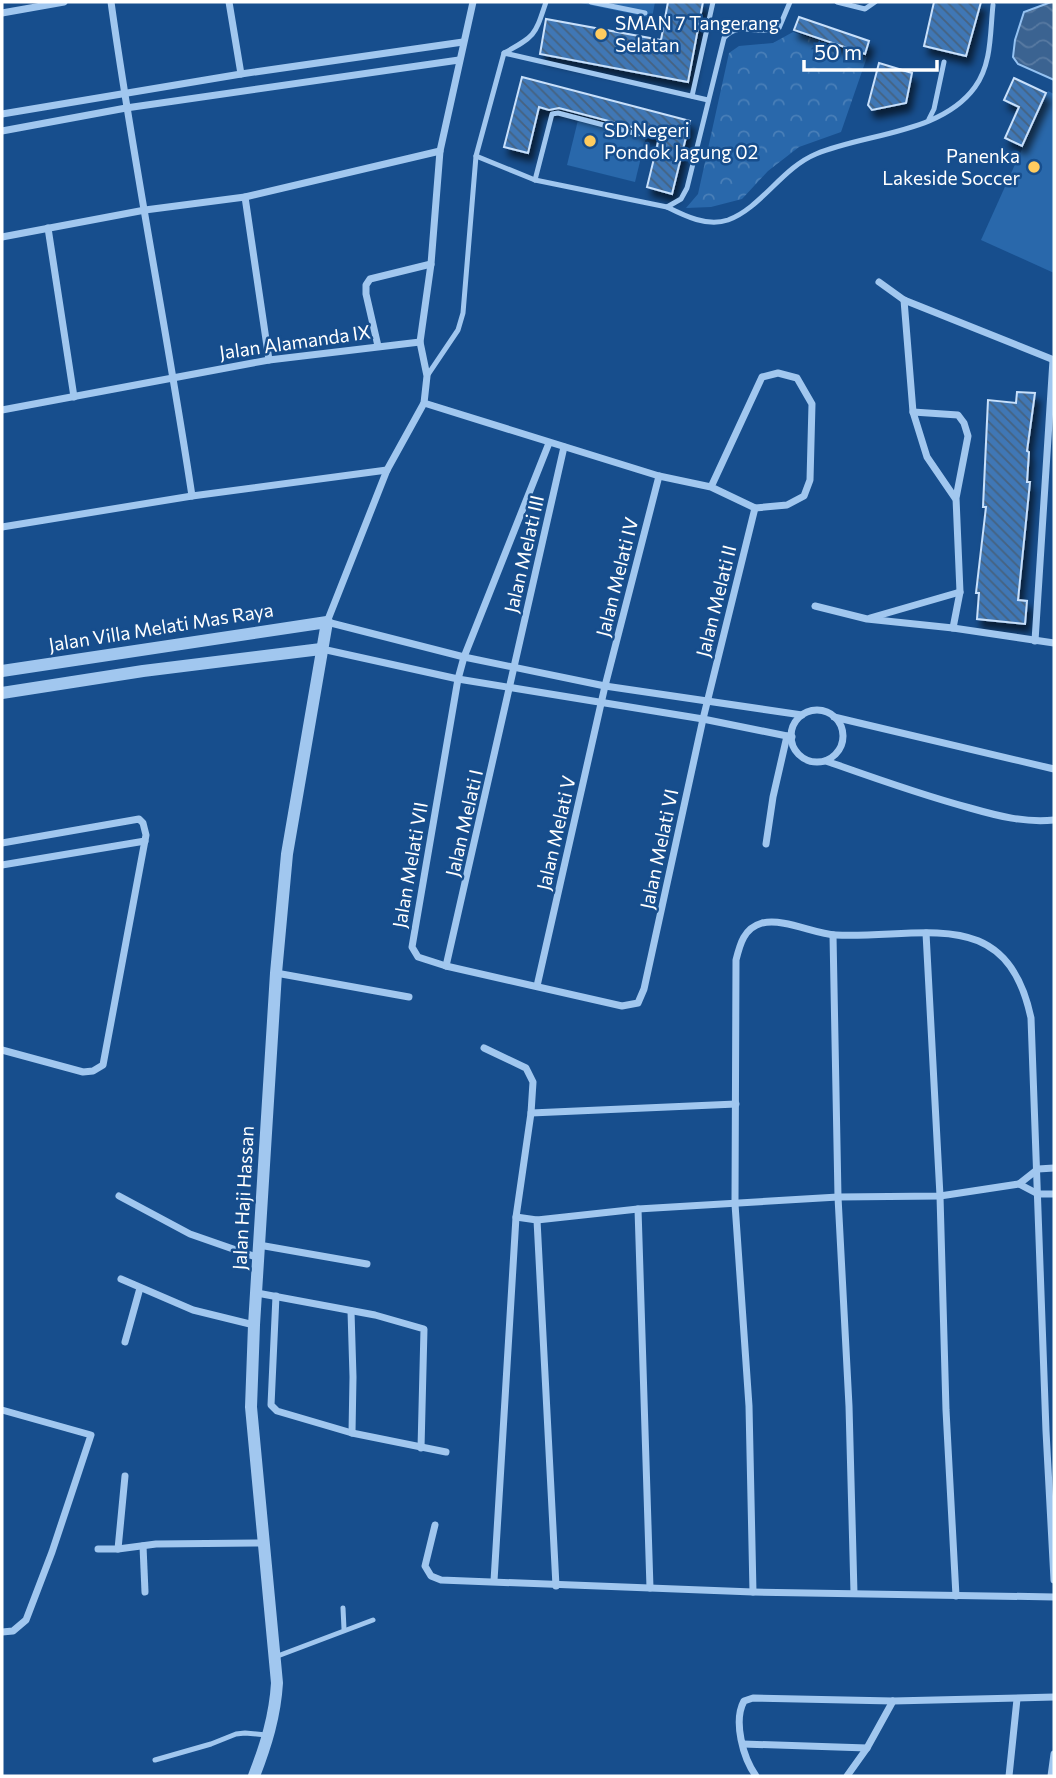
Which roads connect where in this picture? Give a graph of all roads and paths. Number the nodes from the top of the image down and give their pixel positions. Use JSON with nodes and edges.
{"nodes":[{"id":1,"x":6,"y":2,"type":"edge"},
{"id":2,"x":64,"y":2,"type":"edge"},
{"id":3,"x":111,"y":2,"type":"edge"},
{"id":4,"x":229,"y":2,"type":"edge"},
{"id":5,"x":473,"y":2,"type":"edge"},
{"id":6,"x":546,"y":2,"type":"edge"},
{"id":7,"x":591,"y":2,"type":"edge"},
{"id":8,"x":713,"y":2,"type":"edge"},
{"id":9,"x":790,"y":2,"type":"edge"},
{"id":10,"x":837,"y":2,"type":"edge"},
{"id":11,"x":875,"y":2,"type":"edge"},
{"id":12,"x":993,"y":5,"type":"dead end"},
{"id":13,"x":5,"y":12,"type":"edge"},
{"id":14,"x":645,"y":13,"type":"dead end"},
{"id":15,"x":464,"y":42,"type":"junction"},
{"id":16,"x":504,"y":53,"type":"junction"},
{"id":17,"x":459,"y":60,"type":"junction"},
{"id":18,"x":944,"y":62,"type":"dead end"},
{"id":19,"x":241,"y":74,"type":"junction"},
{"id":20,"x":123,"y":92,"type":"junction"},
{"id":21,"x":692,"y":96,"type":"junction"},
{"id":22,"x":708,"y":100,"type":"junction"},
{"id":23,"x":126,"y":108,"type":"junction"},
{"id":24,"x":2,"y":114,"type":"edge"},
{"id":25,"x":929,"y":119,"type":"junction"},
{"id":26,"x":2,"y":131,"type":"edge"},
{"id":27,"x":638,"y":134,"type":"dead end"},
{"id":28,"x":440,"y":151,"type":"junction"},
{"id":29,"x":476,"y":156,"type":"junction"},
{"id":30,"x":535,"y":180,"type":"junction"},
{"id":31,"x":245,"y":197,"type":"junction"},
{"id":32,"x":667,"y":207,"type":"junction"},
{"id":33,"x":145,"y":211,"type":"junction"},
{"id":34,"x":48,"y":228,"type":"junction"},
{"id":35,"x":2,"y":236,"type":"edge"},
{"id":36,"x":431,"y":264,"type":"junction"},
{"id":37,"x":879,"y":282,"type":"dead end"},
{"id":38,"x":904,"y":300,"type":"junction"},
{"id":39,"x":420,"y":342,"type":"junction"},
{"id":40,"x":378,"y":346,"type":"junction"},
{"id":41,"x":269,"y":360,"type":"junction"},
{"id":42,"x":1054,"y":360,"type":"edge"},
{"id":43,"x":174,"y":376,"type":"junction"},
{"id":44,"x":427,"y":376,"type":"junction"},
{"id":45,"x":74,"y":397,"type":"junction"},
{"id":46,"x":424,"y":403,"type":"junction"},
{"id":47,"x":2,"y":410,"type":"edge"},
{"id":48,"x":913,"y":412,"type":"junction"},
{"id":49,"x":549,"y":443,"type":"junction"},
{"id":50,"x":564,"y":447,"type":"junction"},
{"id":51,"x":387,"y":470,"type":"junction"},
{"id":52,"x":659,"y":476,"type":"junction"},
{"id":53,"x":711,"y":487,"type":"junction"},
{"id":54,"x":192,"y":496,"type":"junction"},
{"id":55,"x":956,"y":498,"type":"junction"},
{"id":56,"x":755,"y":508,"type":"junction"},
{"id":57,"x":2,"y":527,"type":"edge"},
{"id":58,"x":960,"y":592,"type":"junction"},
{"id":59,"x":815,"y":606,"type":"dead end"},
{"id":60,"x":867,"y":619,"type":"junction"},
{"id":61,"x":327,"y":622,"type":"junction"},
{"id":62,"x":953,"y":628,"type":"junction"},
{"id":63,"x":1035,"y":641,"type":"junction"},
{"id":64,"x":1054,"y":643,"type":"edge"},
{"id":65,"x":139,"y":649,"type":"junction"},
{"id":66,"x":321,"y":649,"type":"junction"},
{"id":67,"x":464,"y":657,"type":"junction"},
{"id":68,"x":514,"y":667,"type":"junction"},
{"id":69,"x":2,"y":671,"type":"edge"},
{"id":70,"x":144,"y":671,"type":"junction"},
{"id":71,"x":458,"y":678,"type":"junction"},
{"id":72,"x":509,"y":686,"type":"junction"},
{"id":73,"x":605,"y":686,"type":"junction"},
{"id":74,"x":2,"y":693,"type":"edge"},
{"id":75,"x":707,"y":702,"type":"junction"},
{"id":76,"x":603,"y":703,"type":"junction"},
{"id":77,"x":802,"y":715,"type":"junction"},
{"id":78,"x":834,"y":717,"type":"junction"},
{"id":79,"x":703,"y":719,"type":"junction"},
{"id":80,"x":790,"y":737,"type":"junction"},
{"id":81,"x":827,"y":761,"type":"junction"},
{"id":82,"x":1054,"y":769,"type":"edge"},
{"id":83,"x":1054,"y":820,"type":"edge"},
{"id":84,"x":145,"y":841,"type":"junction"},
{"id":85,"x":2,"y":843,"type":"edge"},
{"id":86,"x":766,"y":844,"type":"dead end"},
{"id":87,"x":2,"y":865,"type":"edge"},
{"id":88,"x":926,"y":933,"type":"junction"},
{"id":89,"x":833,"y":935,"type":"junction"},
{"id":90,"x":446,"y":966,"type":"junction"},
{"id":91,"x":276,"y":973,"type":"junction"},
{"id":92,"x":537,"y":986,"type":"junction"},
{"id":93,"x":409,"y":997,"type":"dead end"},
{"id":94,"x":638,"y":1003,"type":"joint"},
{"id":95,"x":484,"y":1048,"type":"dead end"},
{"id":96,"x":2,"y":1050,"type":"edge"},
{"id":97,"x":737,"y":1104,"type":"junction"},
{"id":98,"x":531,"y":1112,"type":"junction"},
{"id":99,"x":1054,"y":1168,"type":"edge"},
{"id":100,"x":1038,"y":1169,"type":"junction"},
{"id":101,"x":1019,"y":1184,"type":"junction"},
{"id":102,"x":1054,"y":1194,"type":"edge"},
{"id":103,"x":1038,"y":1195,"type":"junction"},
{"id":104,"x":119,"y":1196,"type":"dead end"},
{"id":105,"x":940,"y":1196,"type":"junction"},
{"id":106,"x":838,"y":1197,"type":"junction"},
{"id":107,"x":735,"y":1204,"type":"junction"},
{"id":108,"x":638,"y":1209,"type":"junction"},
{"id":109,"x":516,"y":1217,"type":"junction"},
{"id":110,"x":537,"y":1220,"type":"junction"},
{"id":111,"x":259,"y":1245,"type":"junction"},
{"id":112,"x":259,"y":1258,"type":"junction"},
{"id":113,"x":367,"y":1264,"type":"dead end"},
{"id":114,"x":121,"y":1279,"type":"dead end"},
{"id":115,"x":140,"y":1289,"type":"junction"},
{"id":116,"x":257,"y":1293,"type":"junction"},
{"id":117,"x":276,"y":1296,"type":"junction"},
{"id":118,"x":351,"y":1311,"type":"junction"},
{"id":119,"x":254,"y":1325,"type":"junction"},
{"id":120,"x":125,"y":1342,"type":"dead end"},
{"id":121,"x":2,"y":1410,"type":"edge"},
{"id":122,"x":352,"y":1433,"type":"junction"},
{"id":123,"x":422,"y":1448,"type":"junction"},
{"id":124,"x":446,"y":1452,"type":"dead end"},
{"id":125,"x":125,"y":1476,"type":"dead end"},
{"id":126,"x":435,"y":1525,"type":"dead end"},
{"id":127,"x":264,"y":1543,"type":"junction"},
{"id":128,"x":144,"y":1546,"type":"junction"},
{"id":129,"x":98,"y":1549,"type":"dead end"},
{"id":130,"x":118,"y":1549,"type":"junction"},
{"id":131,"x":1054,"y":1580,"type":"edge"},
{"id":132,"x":494,"y":1581,"type":"junction"},
{"id":133,"x":556,"y":1586,"type":"junction"},
{"id":134,"x":650,"y":1588,"type":"junction"},
{"id":135,"x":145,"y":1592,"type":"dead end"},
{"id":136,"x":753,"y":1592,"type":"junction"},
{"id":137,"x":854,"y":1593,"type":"junction"},
{"id":138,"x":956,"y":1596,"type":"junction"},
{"id":139,"x":1054,"y":1597,"type":"edge"},
{"id":140,"x":343,"y":1608,"type":"dead end"},
{"id":141,"x":373,"y":1620,"type":"dead end"},
{"id":142,"x":344,"y":1629,"type":"junction"},
{"id":143,"x":2,"y":1632,"type":"edge"},
{"id":144,"x":275,"y":1657,"type":"junction"},
{"id":145,"x":1054,"y":1697,"type":"edge"},
{"id":146,"x":1017,"y":1699,"type":"junction"},
{"id":147,"x":892,"y":1701,"type":"junction"},
{"id":148,"x":269,"y":1736,"type":"junction"},
{"id":149,"x":743,"y":1744,"type":"junction"},
{"id":150,"x":867,"y":1748,"type":"junction"},
{"id":151,"x":1054,"y":1754,"type":"edge"},
{"id":152,"x":155,"y":1760,"type":"dead end"},
{"id":153,"x":254,"y":1776,"type":"edge"},
{"id":154,"x":756,"y":1776,"type":"edge"},
{"id":155,"x":847,"y":1776,"type":"edge"},
{"id":156,"x":1009,"y":1776,"type":"edge"},
{"id":157,"x":1051,"y":1776,"type":"edge"}],
"edges":[{"from":1,"to":13,"type":"street"},
{"from":2,"to":13,"type":"street"},
{"from":3,"to":20,"type":"street"},
{"from":4,"to":19,"type":"street"},
{"from":5,"to":15,"type":"street"},
{"from":6,"to":16,"type":"lane"},
{"from":7,"to":14,"type":"lane"},
{"from":8,"to":21,"type":"lane"},
{"from":9,"to":22,"type":"lane"},
{"from":10,"to":11,"type":"lane"},
{"from":12,"to":25,"type":"lane"},
{"from":15,"to":17,"type":"street"},
{"from":15,"to":19,"type":"street"},
{"from":16,"to":21,"type":"lane"},
{"from":16,"to":29,"type":"lane"},
{"from":17,"to":23,"type":"street"},
{"from":17,"to":28,"type":"street"},
{"from":18,"to":25,"type":"lane"},
{"from":19,"to":20,"type":"street"},
{"from":20,"to":23,"type":"street"},
{"from":20,"to":24,"type":"street"},
{"from":21,"to":22,"type":"lane"},
{"from":22,"to":32,"type":"lane"},
{"from":23,"to":26,"type":"street"},
{"from":23,"to":33,"type":"street"},
{"from":25,"to":32,"type":"lane"},
{"from":27,"to":30,"type":"lane"},
{"from":28,"to":31,"type":"street"},
{"from":28,"to":36,"type":"street"},
{"from":29,"to":30,"type":"lane"},
{"from":29,"to":44,"type":"lane"},
{"from":30,"to":32,"type":"lane"},
{"from":31,"to":33,"type":"street"},
{"from":31,"to":41,"type":"street"},
{"from":33,"to":34,"type":"street"},
{"from":33,"to":43,"type":"street"},
{"from":34,"to":35,"type":"street"},
{"from":34,"to":45,"type":"street"},
{"from":36,"to":39,"type":"street"},
{"from":36,"to":40,"type":"street"},
{"from":37,"to":38,"type":"street"},
{"from":38,"to":42,"type":"street"},
{"from":38,"to":48,"type":"street"},
{"from":39,"to":40,"type":"street","name":"Jalan Alamanda IX"},
{"from":39,"to":44,"type":"street"},
{"from":40,"to":41,"type":"street","name":"Jalan Alamanda IX"},
{"from":41,"to":43,"type":"street","name":"Jalan Alamanda IX"},
{"from":42,"to":63,"type":"street"},
{"from":43,"to":45,"type":"street","name":"Jalan Alamanda IX"},
{"from":43,"to":54,"type":"street"},
{"from":44,"to":46,"type":"street"},
{"from":45,"to":47,"type":"street","name":"Jalan Alamanda IX"},
{"from":46,"to":49,"type":"street"},
{"from":46,"to":51,"type":"street"},
{"from":48,"to":55,"type":"street"},
{"from":48,"to":55,"type":"street"},
{"from":49,"to":50,"type":"street"},
{"from":49,"to":67,"type":"street"},
{"from":50,"to":52,"type":"street"},
{"from":50,"to":68,"type":"street","name":"Jalan Melati III"},
{"from":51,"to":54,"type":"street"},
{"from":51,"to":61,"type":"street"},
{"from":52,"to":53,"type":"street"},
{"from":52,"to":73,"type":"street","name":"Jalan Melati IV"},
{"from":53,"to":56,"type":"street"},
{"from":53,"to":56,"type":"street"},
{"from":54,"to":57,"type":"street"},
{"from":55,"to":58,"type":"street"},
{"from":56,"to":75,"type":"street","name":"Jalan Melati II"},
{"from":58,"to":60,"type":"street"},
{"from":58,"to":62,"type":"street"},
{"from":59,"to":60,"type":"street"},
{"from":60,"to":62,"type":"street"},
{"from":61,"to":65,"type":"street","name":"Jalan Villa Melati Mas Raya"},
{"from":61,"to":66,"type":"street","name":"Jalan Haji Hassan"},
{"from":61,"to":67,"type":"street"},
{"from":62,"to":63,"type":"street"},
{"from":63,"to":64,"type":"street"},
{"from":65,"to":69,"type":"street","name":"Jalan Villa Melati Mas Raya"},
{"from":65,"to":70,"type":"street"},
{"from":66,"to":70,"type":"street"},
{"from":66,"to":71,"type":"street"},
{"from":66,"to":91,"type":"street","name":"Jalan Haji Hassan"},
{"from":67,"to":68,"type":"street"},
{"from":67,"to":71,"type":"street","name":"Jalan Melati VII"},
{"from":68,"to":72,"type":"street","name":"Jalan Melati III"},
{"from":68,"to":73,"type":"street"},
{"from":70,"to":74,"type":"street"},
{"from":71,"to":72,"type":"street"},
{"from":71,"to":90,"type":"street","name":"Jalan Melati VII"},
{"from":72,"to":76,"type":"street"},
{"from":72,"to":90,"type":"street","name":"Jalan Melati I"},
{"from":73,"to":75,"type":"street"},
{"from":73,"to":76,"type":"street","name":"Jalan Melati V"},
{"from":75,"to":77,"type":"street"},
{"from":75,"to":79,"type":"street","name":"Jalan Melati VI"},
{"from":76,"to":79,"type":"street"},
{"from":76,"to":92,"type":"street","name":"Jalan Melati V"},
{"from":77,"to":78,"type":"street"},
{"from":77,"to":80,"type":"street"},
{"from":78,"to":81,"type":"street"},
{"from":78,"to":82,"type":"street"},
{"from":79,"to":80,"type":"street"},
{"from":79,"to":94,"type":"street","name":"Jalan Melati VI"},
{"from":80,"to":81,"type":"street"},
{"from":80,"to":86,"type":"street"},
{"from":81,"to":83,"type":"street"},
{"from":84,"to":85,"type":"street"},
{"from":84,"to":87,"type":"street"},
{"from":84,"to":96,"type":"street"},
{"from":88,"to":89,"type":"street"},
{"from":88,"to":100,"type":"street"},
{"from":88,"to":105,"type":"street"},
{"from":89,"to":97,"type":"street"},
{"from":89,"to":106,"type":"street"},
{"from":90,"to":92,"type":"street","name":"Jalan Melati VII"},
{"from":91,"to":93,"type":"street"},
{"from":91,"to":111,"type":"street","name":"Jalan Haji Hassan"},
{"from":92,"to":94,"type":"street","name":"Jalan Melati VII"},
{"from":95,"to":98,"type":"street"},
{"from":97,"to":98,"type":"street"},
{"from":97,"to":107,"type":"street"},
{"from":98,"to":109,"type":"street"},
{"from":99,"to":100,"type":"street"},
{"from":100,"to":101,"type":"street"},
{"from":100,"to":103,"type":"street"},
{"from":101,"to":103,"type":"street"},
{"from":101,"to":105,"type":"street"},
{"from":102,"to":103,"type":"street"},
{"from":103,"to":131,"type":"street"},
{"from":104,"to":112,"type":"street"},
{"from":105,"to":106,"type":"street"},
{"from":105,"to":138,"type":"street"},
{"from":106,"to":107,"type":"street"},
{"from":106,"to":137,"type":"street"},
{"from":107,"to":108,"type":"street"},
{"from":107,"to":136,"type":"street"},
{"from":108,"to":110,"type":"street"},
{"from":108,"to":134,"type":"street"},
{"from":109,"to":110,"type":"street"},
{"from":109,"to":132,"type":"street"},
{"from":110,"to":133,"type":"street"},
{"from":111,"to":112,"type":"street","name":"Jalan Haji Hassan"},
{"from":111,"to":113,"type":"street"},
{"from":112,"to":116,"type":"street","name":"Jalan Haji Hassan"},
{"from":114,"to":115,"type":"street"},
{"from":115,"to":119,"type":"street"},
{"from":115,"to":120,"type":"street"},
{"from":116,"to":117,"type":"street"},
{"from":116,"to":119,"type":"street","name":"Jalan Haji Hassan"},
{"from":117,"to":118,"type":"street"},
{"from":117,"to":122,"type":"street"},
{"from":118,"to":122,"type":"street"},
{"from":118,"to":123,"type":"street"},
{"from":119,"to":127,"type":"street","name":"Jalan Haji Hassan"},
{"from":121,"to":143,"type":"street"},
{"from":122,"to":123,"type":"street"},
{"from":123,"to":124,"type":"street"},
{"from":125,"to":130,"type":"street"},
{"from":126,"to":132,"type":"street"},
{"from":127,"to":128,"type":"street"},
{"from":127,"to":144,"type":"street","name":"Jalan Haji Hassan"},
{"from":128,"to":130,"type":"street"},
{"from":128,"to":135,"type":"street"},
{"from":129,"to":130,"type":"street"},
{"from":132,"to":133,"type":"street"},
{"from":133,"to":134,"type":"street"},
{"from":134,"to":136,"type":"street"},
{"from":136,"to":137,"type":"street"},
{"from":137,"to":138,"type":"street"},
{"from":138,"to":139,"type":"street"},
{"from":140,"to":142,"type":"lane"},
{"from":141,"to":142,"type":"lane"},
{"from":142,"to":144,"type":"lane"},
{"from":144,"to":148,"type":"street","name":"Jalan Haji Hassan"},
{"from":145,"to":146,"type":"street"},
{"from":146,"to":147,"type":"street"},
{"from":146,"to":156,"type":"street"},
{"from":147,"to":149,"type":"street"},
{"from":147,"to":150,"type":"street"},
{"from":148,"to":152,"type":"lane"},
{"from":148,"to":153,"type":"street","name":"Jalan Haji Hassan"},
{"from":149,"to":150,"type":"street"},
{"from":149,"to":154,"type":"street"},
{"from":150,"to":155,"type":"street"},
{"from":151,"to":157,"type":"street"}]}
